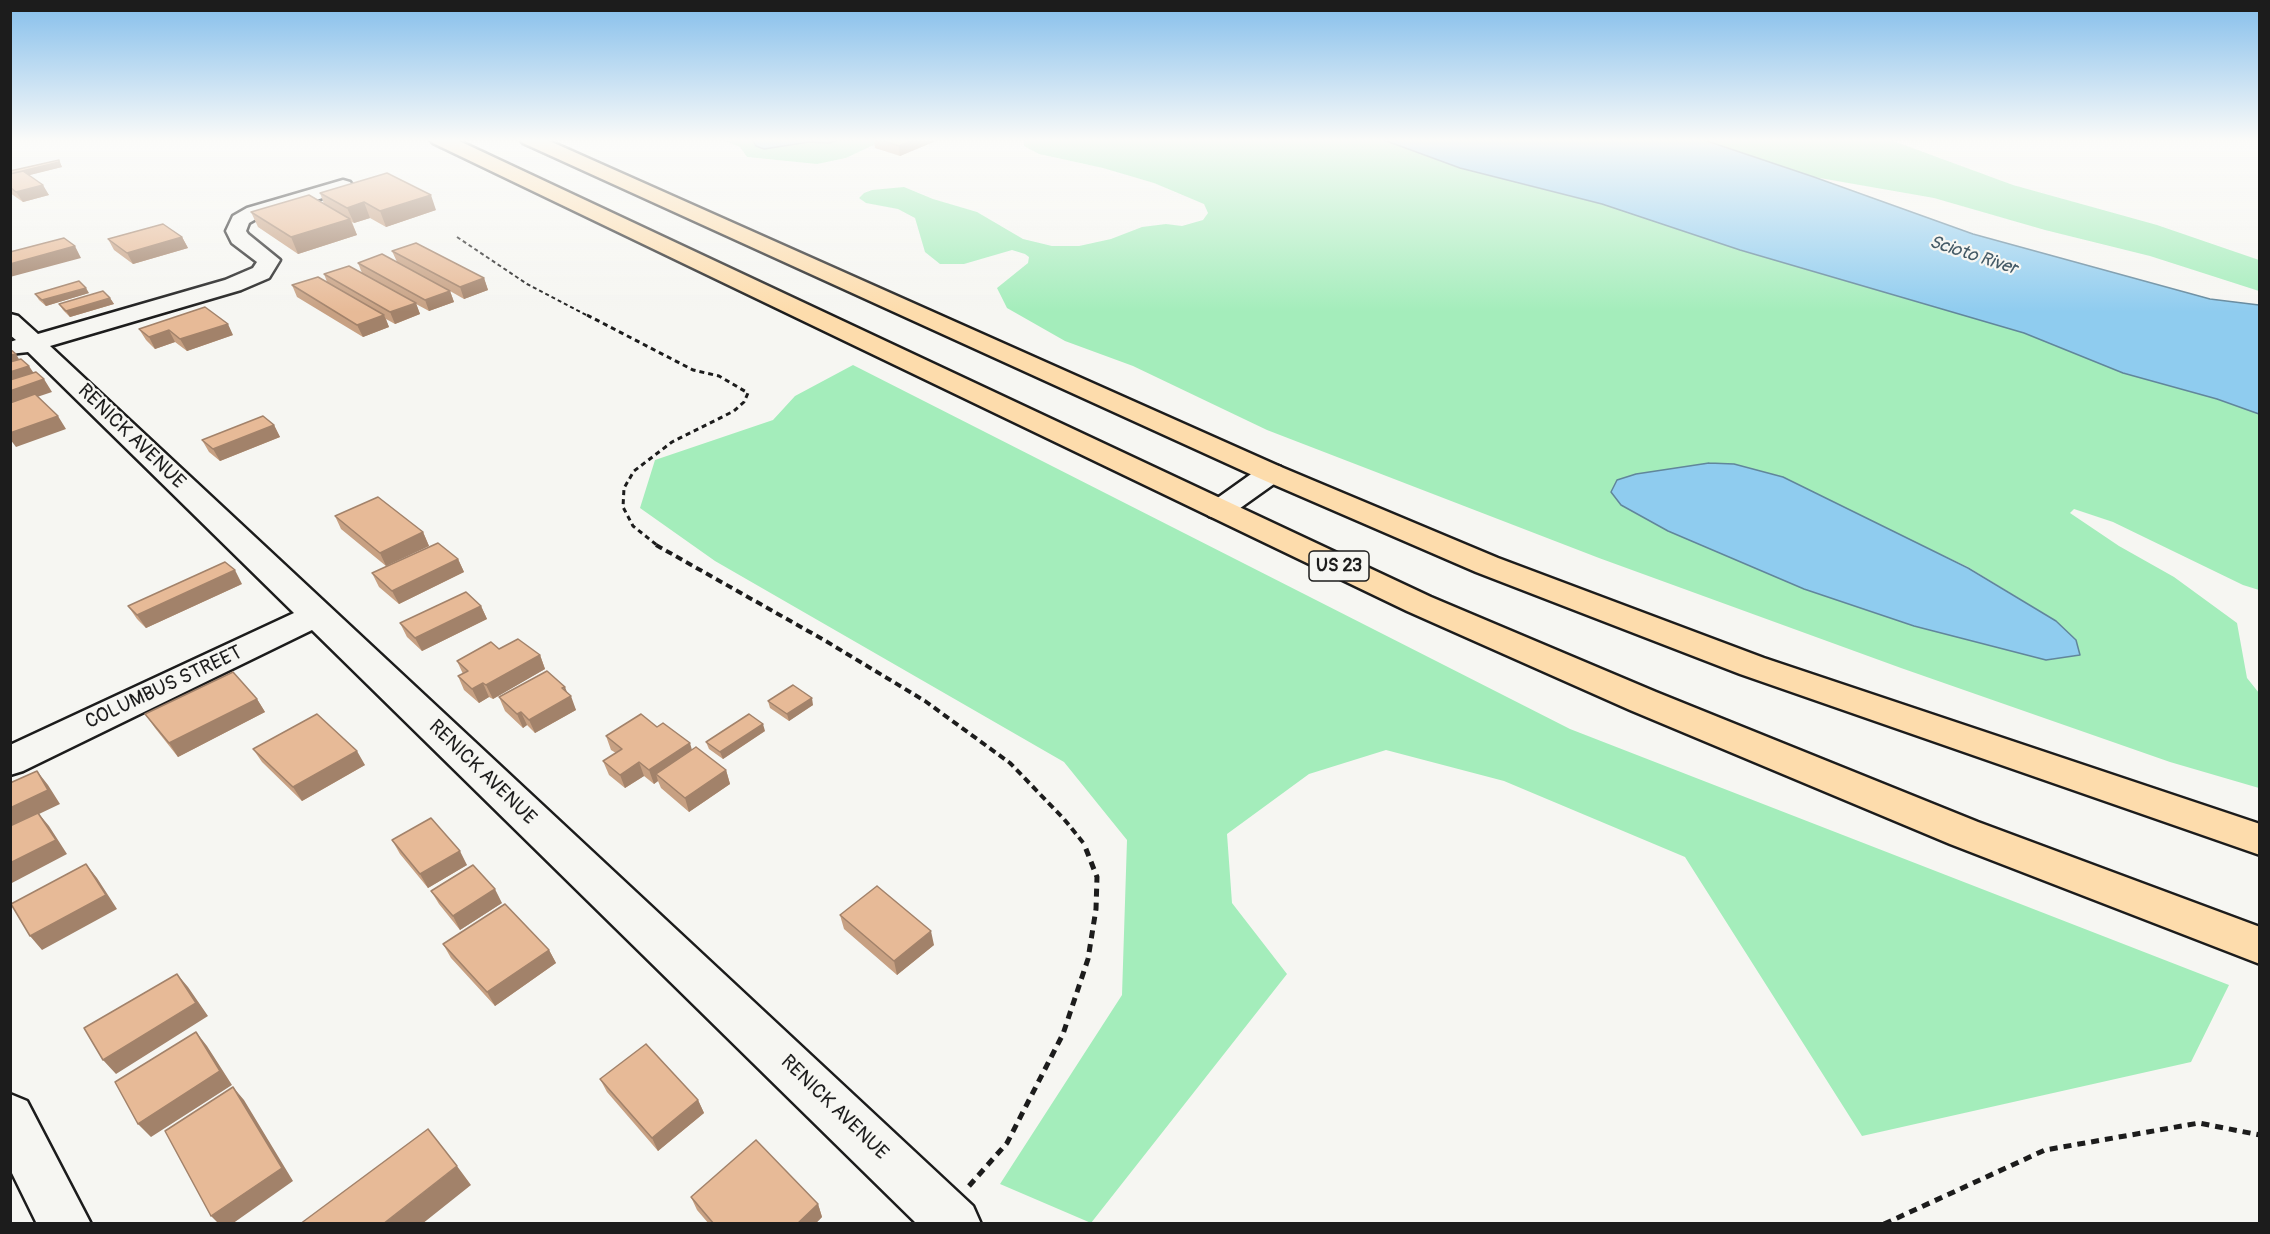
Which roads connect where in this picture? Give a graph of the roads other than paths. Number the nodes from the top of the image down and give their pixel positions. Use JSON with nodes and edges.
{"nodes":[{"id":1,"x":307,"y":197,"type":"edge"},
{"id":2,"x":558,"y":197,"type":"edge"},
{"id":3,"x":655,"y":197,"type":"edge"},
{"id":4,"x":18,"y":338,"type":"edge"},
{"id":5,"x":1271,"y":473,"type":"junction"},
{"id":6,"x":1219,"y":510,"type":"junction"},
{"id":7,"x":317,"y":615,"type":"junction"},
{"id":8,"x":10,"y":761,"type":"edge"},
{"id":9,"x":2259,"y":840,"type":"edge"},
{"id":10,"x":2259,"y":946,"type":"edge"},
{"id":11,"x":10,"y":1117,"type":"edge"},
{"id":12,"x":950,"y":1219,"type":"edge"},
{"id":13,"x":65,"y":1224,"type":"edge"}],
"edges":[{"from":1,"to":4,"type":"street"},
{"from":2,"to":6,"type":"highway","number":"US 23"},
{"from":3,"to":5,"type":"highway"},
{"from":4,"to":7,"type":"street","name":"RENICK AVENUE"},
{"from":5,"to":6,"type":"street"},
{"from":5,"to":9,"type":"highway"},
{"from":6,"to":10,"type":"highway","number":"US 23"},
{"from":7,"to":8,"type":"street","name":"COLUMBUS STREET"},
{"from":7,"to":12,"type":"street","name":"RENICK AVENUE"},
{"from":11,"to":13,"type":"street"}]}
